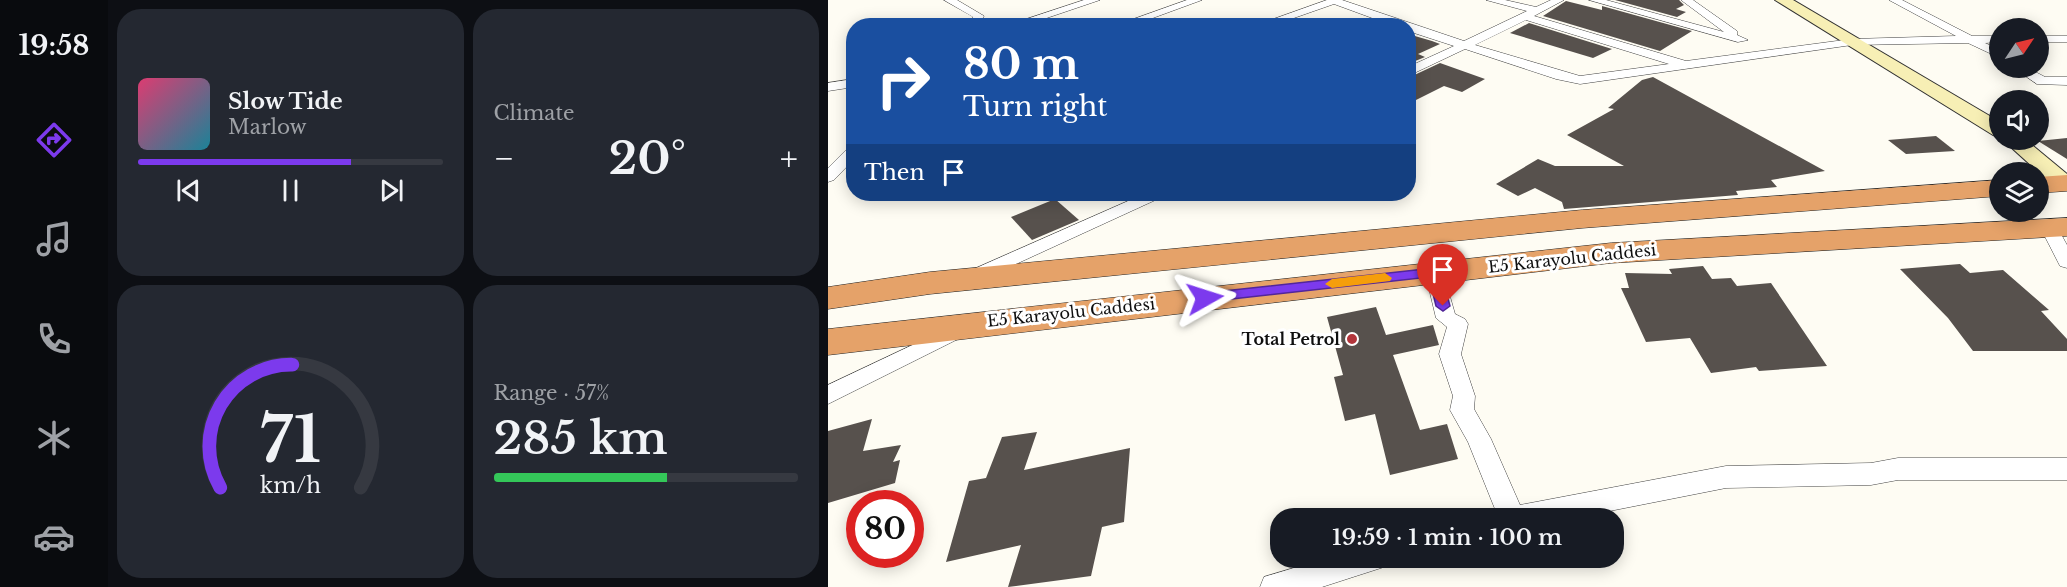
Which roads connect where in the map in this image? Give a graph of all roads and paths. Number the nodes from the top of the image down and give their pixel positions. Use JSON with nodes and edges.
{"nodes":[{"id":1,"x":950,"y":0,"type":"edge"},
{"id":2,"x":1095,"y":0,"type":"edge"},
{"id":3,"x":1197,"y":0,"type":"edge"},
{"id":4,"x":1307,"y":0,"type":"edge"},
{"id":5,"x":1491,"y":0,"type":"edge"},
{"id":6,"x":1559,"y":0,"type":"edge"},
{"id":7,"x":1594,"y":0,"type":"edge"},
{"id":8,"x":1686,"y":0,"type":"edge"},
{"id":9,"x":1782,"y":0,"type":"edge"},
{"id":10,"x":1794,"y":0,"type":"edge"},
{"id":11,"x":1893,"y":0,"type":"edge"},
{"id":12,"x":1336,"y":1,"type":"edge"},
{"id":13,"x":1537,"y":10,"type":"junction"},
{"id":14,"x":1524,"y":16,"type":"junction"},
{"id":15,"x":978,"y":18,"type":"edge"},
{"id":16,"x":1036,"y":18,"type":"edge"},
{"id":17,"x":1143,"y":18,"type":"edge"},
{"id":18,"x":1267,"y":18,"type":"edge"},
{"id":19,"x":1271,"y":18,"type":"edge"},
{"id":20,"x":1384,"y":18,"type":"edge"},
{"id":21,"x":1416,"y":29,"type":"edge"},
{"id":22,"x":1972,"y":39,"type":"junction"},
{"id":23,"x":1989,"y":39,"type":"edge"},
{"id":24,"x":2049,"y":39,"type":"edge"},
{"id":25,"x":2067,"y":39,"type":"edge"},
{"id":26,"x":1742,"y":40,"type":"junction"},
{"id":27,"x":1858,"y":41,"type":"junction"},
{"id":28,"x":1462,"y":45,"type":"junction"},
{"id":29,"x":1989,"y":49,"type":"edge"},
{"id":30,"x":1769,"y":55,"type":"junction"},
{"id":31,"x":1689,"y":66,"type":"junction"},
{"id":32,"x":1416,"y":68,"type":"edge"},
{"id":33,"x":2037,"y":78,"type":"edge"},
{"id":34,"x":2067,"y":81,"type":"edge"},
{"id":35,"x":846,"y":84,"type":"edge"},
{"id":36,"x":828,"y":87,"type":"edge"},
{"id":37,"x":1989,"y":116,"type":"edge"},
{"id":38,"x":1989,"y":124,"type":"edge"},
{"id":39,"x":2026,"y":150,"type":"edge"},
{"id":40,"x":2036,"y":150,"type":"edge"},
{"id":41,"x":846,"y":153,"type":"edge"},
{"id":42,"x":828,"y":157,"type":"edge"},
{"id":43,"x":846,"y":158,"type":"edge"},
{"id":44,"x":828,"y":177,"type":"edge"},
{"id":45,"x":2061,"y":180,"type":"edge"},
{"id":46,"x":1989,"y":189,"type":"edge"},
{"id":47,"x":1140,"y":201,"type":"edge"},
{"id":48,"x":2058,"y":227,"type":"edge"},
{"id":49,"x":2067,"y":262,"type":"edge"},
{"id":50,"x":1434,"y":272,"type":"junction"},
{"id":51,"x":967,"y":279,"type":"junction"},
{"id":52,"x":828,"y":298,"type":"edge"},
{"id":53,"x":973,"y":323,"type":"junction"},
{"id":54,"x":828,"y":342,"type":"edge"},
{"id":55,"x":828,"y":395,"type":"edge"},
{"id":56,"x":2067,"y":469,"type":"edge"},
{"id":57,"x":1506,"y":508,"type":"edge"},
{"id":58,"x":1563,"y":508,"type":"edge"},
{"id":59,"x":1340,"y":568,"type":"edge"},
{"id":60,"x":1274,"y":587,"type":"edge"}],
"edges":[{"from":1,"to":15,"type":"street"},
{"from":2,"to":16,"type":"street"},
{"from":3,"to":17,"type":"street"},
{"from":4,"to":18,"type":"street"},
{"from":5,"to":13,"type":"street"},
{"from":6,"to":13,"type":"street"},
{"from":7,"to":26,"type":"street"},
{"from":8,"to":26,"type":"street"},
{"from":9,"to":27,"type":"street"},
{"from":10,"to":27,"type":"street"},
{"from":11,"to":22,"type":"street"},
{"from":12,"to":19,"type":"street"},
{"from":12,"to":20,"type":"street"},
{"from":13,"to":14,"type":"street"},
{"from":14,"to":28,"type":"street"},
{"from":14,"to":31,"type":"street"},
{"from":21,"to":28,"type":"street"},
{"from":22,"to":23,"type":"street"},
{"from":22,"to":27,"type":"street"},
{"from":22,"to":29,"type":"street"},
{"from":24,"to":25,"type":"street"},
{"from":26,"to":30,"type":"street"},
{"from":27,"to":30,"type":"street"},
{"from":27,"to":37,"type":"street"},
{"from":27,"to":38,"type":"street"},
{"from":28,"to":31,"type":"street"},
{"from":28,"to":32,"type":"street"},
{"from":30,"to":31,"type":"street"},
{"from":33,"to":34,"type":"street"},
{"from":35,"to":36,"type":"street"},
{"from":39,"to":45,"type":"street"},
{"from":40,"to":45,"type":"street"},
{"from":41,"to":42,"type":"street"},
{"from":43,"to":44,"type":"street"},
{"from":46,"to":51,"type":"highway"},
{"from":47,"to":51,"type":"street"},
{"from":48,"to":49,"type":"street"},
{"from":48,"to":50,"type":"highway","name":"E5 Karayolu Caddesi"},
{"from":50,"to":53,"type":"highway","name":"E5 Karayolu Caddesi"},
{"from":50,"to":57,"type":"street"},
{"from":51,"to":52,"type":"highway"},
{"from":53,"to":54,"type":"highway","name":"E5 Karayolu Caddesi"},
{"from":53,"to":55,"type":"street"},
{"from":56,"to":58,"type":"street"},
{"from":59,"to":60,"type":"street"}]}
